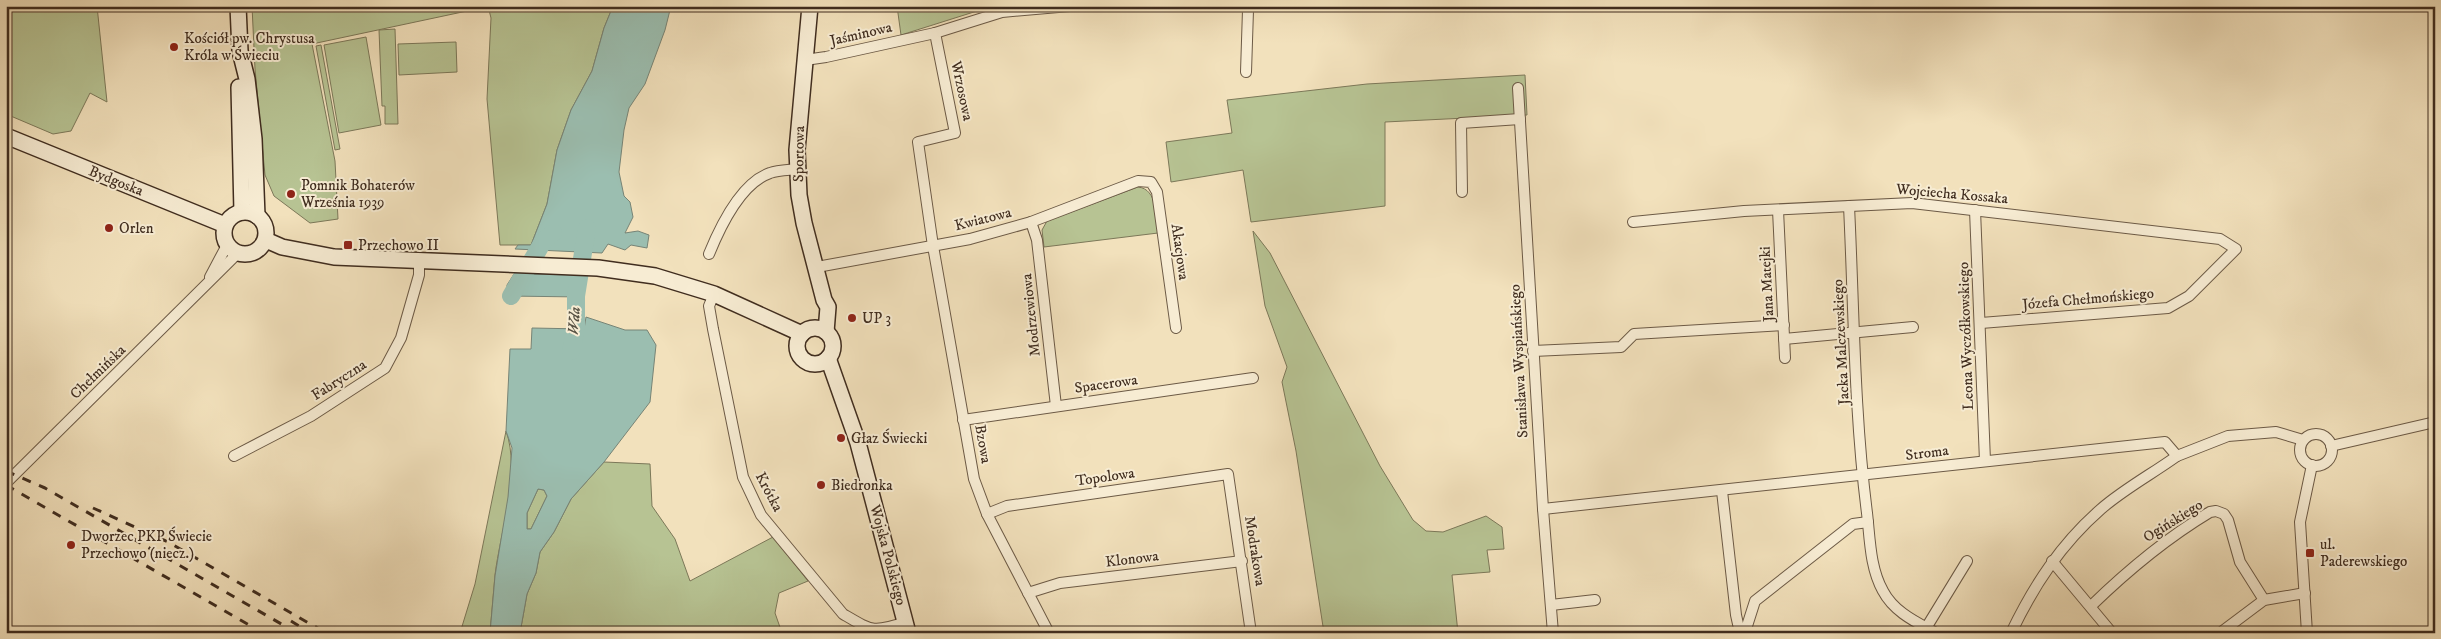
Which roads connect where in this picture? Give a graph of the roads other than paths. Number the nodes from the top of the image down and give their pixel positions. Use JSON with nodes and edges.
{"nodes":[{"id":1,"x":238,"y":6,"type":"edge"},
{"id":2,"x":810,"y":6,"type":"edge"},
{"id":3,"x":1070,"y":6,"type":"edge"},
{"id":4,"x":1245,"y":6,"type":"edge"},
{"id":5,"x":1022,"y":8,"type":"edge"},
{"id":6,"x":935,"y":33,"type":"junction"},
{"id":7,"x":240,"y":51,"type":"junction"},
{"id":8,"x":805,"y":60,"type":"junction"},
{"id":9,"x":1246,"y":72,"type":"dead end"},
{"id":10,"x":1518,"y":88,"type":"dead end"},
{"id":11,"x":1520,"y":119,"type":"junction"},
{"id":12,"x":6,"y":136,"type":"edge"},
{"id":13,"x":797,"y":169,"type":"junction"},
{"id":14,"x":1151,"y":182,"type":"joint"},
{"id":15,"x":1462,"y":192,"type":"dead end"},
{"id":16,"x":1849,"y":206,"type":"junction"},
{"id":17,"x":1778,"y":210,"type":"junction"},
{"id":18,"x":1975,"y":210,"type":"junction"},
{"id":19,"x":242,"y":212,"type":"junction"},
{"id":20,"x":257,"y":216,"type":"junction"},
{"id":21,"x":1031,"y":222,"type":"junction"},
{"id":22,"x":1633,"y":222,"type":"dead end"},
{"id":23,"x":225,"y":225,"type":"junction"},
{"id":24,"x":266,"y":240,"type":"junction"},
{"id":25,"x":933,"y":246,"type":"junction"},
{"id":26,"x":233,"y":249,"type":"junction"},
{"id":27,"x":2236,"y":250,"type":"joint"},
{"id":28,"x":709,"y":254,"type":"dead end"},
{"id":29,"x":419,"y":261,"type":"junction"},
{"id":30,"x":817,"y":267,"type":"junction"},
{"id":31,"x":714,"y":294,"type":"junction"},
{"id":32,"x":1981,"y":323,"type":"junction"},
{"id":33,"x":1784,"y":325,"type":"junction"},
{"id":34,"x":1913,"y":327,"type":"dead end"},
{"id":35,"x":1176,"y":328,"type":"dead end"},
{"id":36,"x":810,"y":334,"type":"junction"},
{"id":37,"x":1855,"y":334,"type":"junction"},
{"id":38,"x":1784,"y":339,"type":"junction"},
{"id":39,"x":1534,"y":351,"type":"junction"},
{"id":40,"x":1785,"y":358,"type":"dead end"},
{"id":41,"x":822,"y":361,"type":"junction"},
{"id":42,"x":1253,"y":378,"type":"dead end"},
{"id":43,"x":1056,"y":406,"type":"junction"},
{"id":44,"x":964,"y":420,"type":"junction"},
{"id":45,"x":2435,"y":422,"type":"edge"},
{"id":46,"x":2303,"y":440,"type":"junction"},
{"id":47,"x":2331,"y":446,"type":"junction"},
{"id":48,"x":234,"y":456,"type":"dead end"},
{"id":49,"x":2177,"y":456,"type":"junction"},
{"id":50,"x":1985,"y":461,"type":"junction"},
{"id":51,"x":2312,"y":465,"type":"junction"},
{"id":52,"x":1228,"y":474,"type":"joint"},
{"id":53,"x":1862,"y":476,"type":"junction"},
{"id":54,"x":6,"y":483,"type":"edge"},
{"id":55,"x":1722,"y":491,"type":"junction"},
{"id":56,"x":1543,"y":509,"type":"junction"},
{"id":57,"x":987,"y":514,"type":"junction"},
{"id":58,"x":1868,"y":522,"type":"junction"},
{"id":59,"x":1242,"y":561,"type":"junction"},
{"id":60,"x":1967,"y":561,"type":"dead end"},
{"id":61,"x":2052,"y":561,"type":"junction"},
{"id":62,"x":1028,"y":593,"type":"junction"},
{"id":63,"x":2305,"y":593,"type":"junction"},
{"id":64,"x":1595,"y":600,"type":"dead end"},
{"id":65,"x":2264,"y":600,"type":"junction"},
{"id":66,"x":1551,"y":605,"type":"junction"},
{"id":67,"x":2091,"y":606,"type":"junction"},
{"id":68,"x":907,"y":627,"type":"edge"},
{"id":69,"x":1929,"y":631,"type":"edge"},
{"id":70,"x":1049,"y":633,"type":"edge"},
{"id":71,"x":1251,"y":633,"type":"edge"},
{"id":72,"x":1553,"y":633,"type":"edge"},
{"id":73,"x":1740,"y":633,"type":"edge"},
{"id":74,"x":2011,"y":633,"type":"edge"},
{"id":75,"x":2112,"y":633,"type":"edge"},
{"id":76,"x":2220,"y":633,"type":"edge"},
{"id":77,"x":2307,"y":633,"type":"edge"}],
"edges":[{"from":1,"to":7,"type":"street"},
{"from":2,"to":8,"type":"street","name":"Sportowa"},
{"from":3,"to":5,"type":"street","name":"Jaśminowa"},
{"from":4,"to":9,"type":"street"},
{"from":5,"to":6,"type":"street","name":"Jaśminowa"},
{"from":6,"to":8,"type":"street","name":"Jaśminowa"},
{"from":6,"to":25,"type":"street","name":"Wrzosowa"},
{"from":7,"to":19,"type":"street"},
{"from":7,"to":20,"type":"street"},
{"from":8,"to":13,"type":"street","name":"Sportowa"},
{"from":10,"to":11,"type":"street","name":"Stanisława Wyspiańskiego"},
{"from":11,"to":15,"type":"street"},
{"from":11,"to":39,"type":"street","name":"Stanisława Wyspiańskiego"},
{"from":12,"to":23,"type":"street","name":"Bydgoska"},
{"from":13,"to":28,"type":"street"},
{"from":13,"to":30,"type":"street","name":"Sportowa"},
{"from":14,"to":21,"type":"street","name":"Kwiatowa"},
{"from":14,"to":35,"type":"street","name":"Akacjowa"},
{"from":16,"to":17,"type":"street","name":"Wojciecha Kossaka"},
{"from":16,"to":18,"type":"street","name":"Wojciecha Kossaka"},
{"from":16,"to":37,"type":"street","name":"Jacka Malczewskiego"},
{"from":17,"to":22,"type":"street","name":"Wojciecha Kossaka"},
{"from":17,"to":33,"type":"street","name":"Jana Matejki"},
{"from":18,"to":27,"type":"street","name":"Wojciecha Kossaka"},
{"from":18,"to":32,"type":"street","name":"Leona Wyczółkowskiego"},
{"from":19,"to":20,"type":"street"},
{"from":19,"to":23,"type":"street"},
{"from":20,"to":24,"type":"street"},
{"from":21,"to":25,"type":"street","name":"Kwiatowa"},
{"from":21,"to":43,"type":"street","name":"Modrzewiowa"},
{"from":23,"to":26,"type":"street"},
{"from":24,"to":26,"type":"street"},
{"from":24,"to":29,"type":"street"},
{"from":25,"to":30,"type":"street","name":"Kwiatowa"},
{"from":25,"to":44,"type":"street","name":"Bzowa"},
{"from":26,"to":54,"type":"street","name":"Chełmińska"},
{"from":27,"to":32,"type":"street","name":"Józefa Chełmońskiego"},
{"from":29,"to":31,"type":"street"},
{"from":29,"to":48,"type":"street","name":"Fabryczna"},
{"from":30,"to":36,"type":"street","name":"Sportowa"},
{"from":31,"to":36,"type":"street"},
{"from":31,"to":68,"type":"street","name":"Krótka"},
{"from":32,"to":50,"type":"street","name":"Leona Wyczółkowskiego"},
{"from":33,"to":38,"type":"street","name":"Jana Matejki"},
{"from":33,"to":39,"type":"street"},
{"from":34,"to":37,"type":"street"},
{"from":36,"to":41,"type":"street"},
{"from":36,"to":41,"type":"street","name":"Wojska Polskiego"},
{"from":37,"to":38,"type":"street"},
{"from":37,"to":53,"type":"street","name":"Jacka Malczewskiego"},
{"from":38,"to":40,"type":"street","name":"Jana Matejki"},
{"from":39,"to":56,"type":"street","name":"Stanisława Wyspiańskiego"},
{"from":41,"to":68,"type":"street","name":"Wojska Polskiego"},
{"from":42,"to":43,"type":"street","name":"Spacerowa"},
{"from":43,"to":44,"type":"street","name":"Spacerowa"},
{"from":44,"to":57,"type":"street","name":"Bzowa"},
{"from":45,"to":47,"type":"street"},
{"from":46,"to":47,"type":"street"},
{"from":46,"to":49,"type":"street"},
{"from":46,"to":51,"type":"street"},
{"from":47,"to":51,"type":"street"},
{"from":49,"to":50,"type":"street","name":"Stroma"},
{"from":49,"to":61,"type":"street"},
{"from":50,"to":53,"type":"street","name":"Stroma"},
{"from":51,"to":63,"type":"street"},
{"from":52,"to":57,"type":"street","name":"Topolowa"},
{"from":52,"to":59,"type":"street","name":"Modrakowa"},
{"from":53,"to":55,"type":"street","name":"Stroma"},
{"from":53,"to":58,"type":"street","name":"Jacka Malczewskiego"},
{"from":55,"to":56,"type":"street","name":"Stroma"},
{"from":55,"to":73,"type":"street"},
{"from":56,"to":66,"type":"street","name":"Stanisława Wyspiańskiego"},
{"from":57,"to":62,"type":"street","name":"Bzowa"},
{"from":58,"to":69,"type":"street","name":"Jacka Malczewskiego"},
{"from":58,"to":73,"type":"street"},
{"from":59,"to":62,"type":"street","name":"Klonowa"},
{"from":59,"to":71,"type":"street","name":"Modrakowa"},
{"from":60,"to":69,"type":"street"},
{"from":61,"to":67,"type":"street"},
{"from":61,"to":74,"type":"street"},
{"from":62,"to":70,"type":"street","name":"Bzowa"},
{"from":63,"to":65,"type":"street"},
{"from":63,"to":77,"type":"street"},
{"from":64,"to":66,"type":"street"},
{"from":65,"to":67,"type":"street","name":"Ogińskiego"},
{"from":65,"to":76,"type":"street"},
{"from":66,"to":72,"type":"street","name":"Stanisława Wyspiańskiego"},
{"from":67,"to":75,"type":"street"}]}
